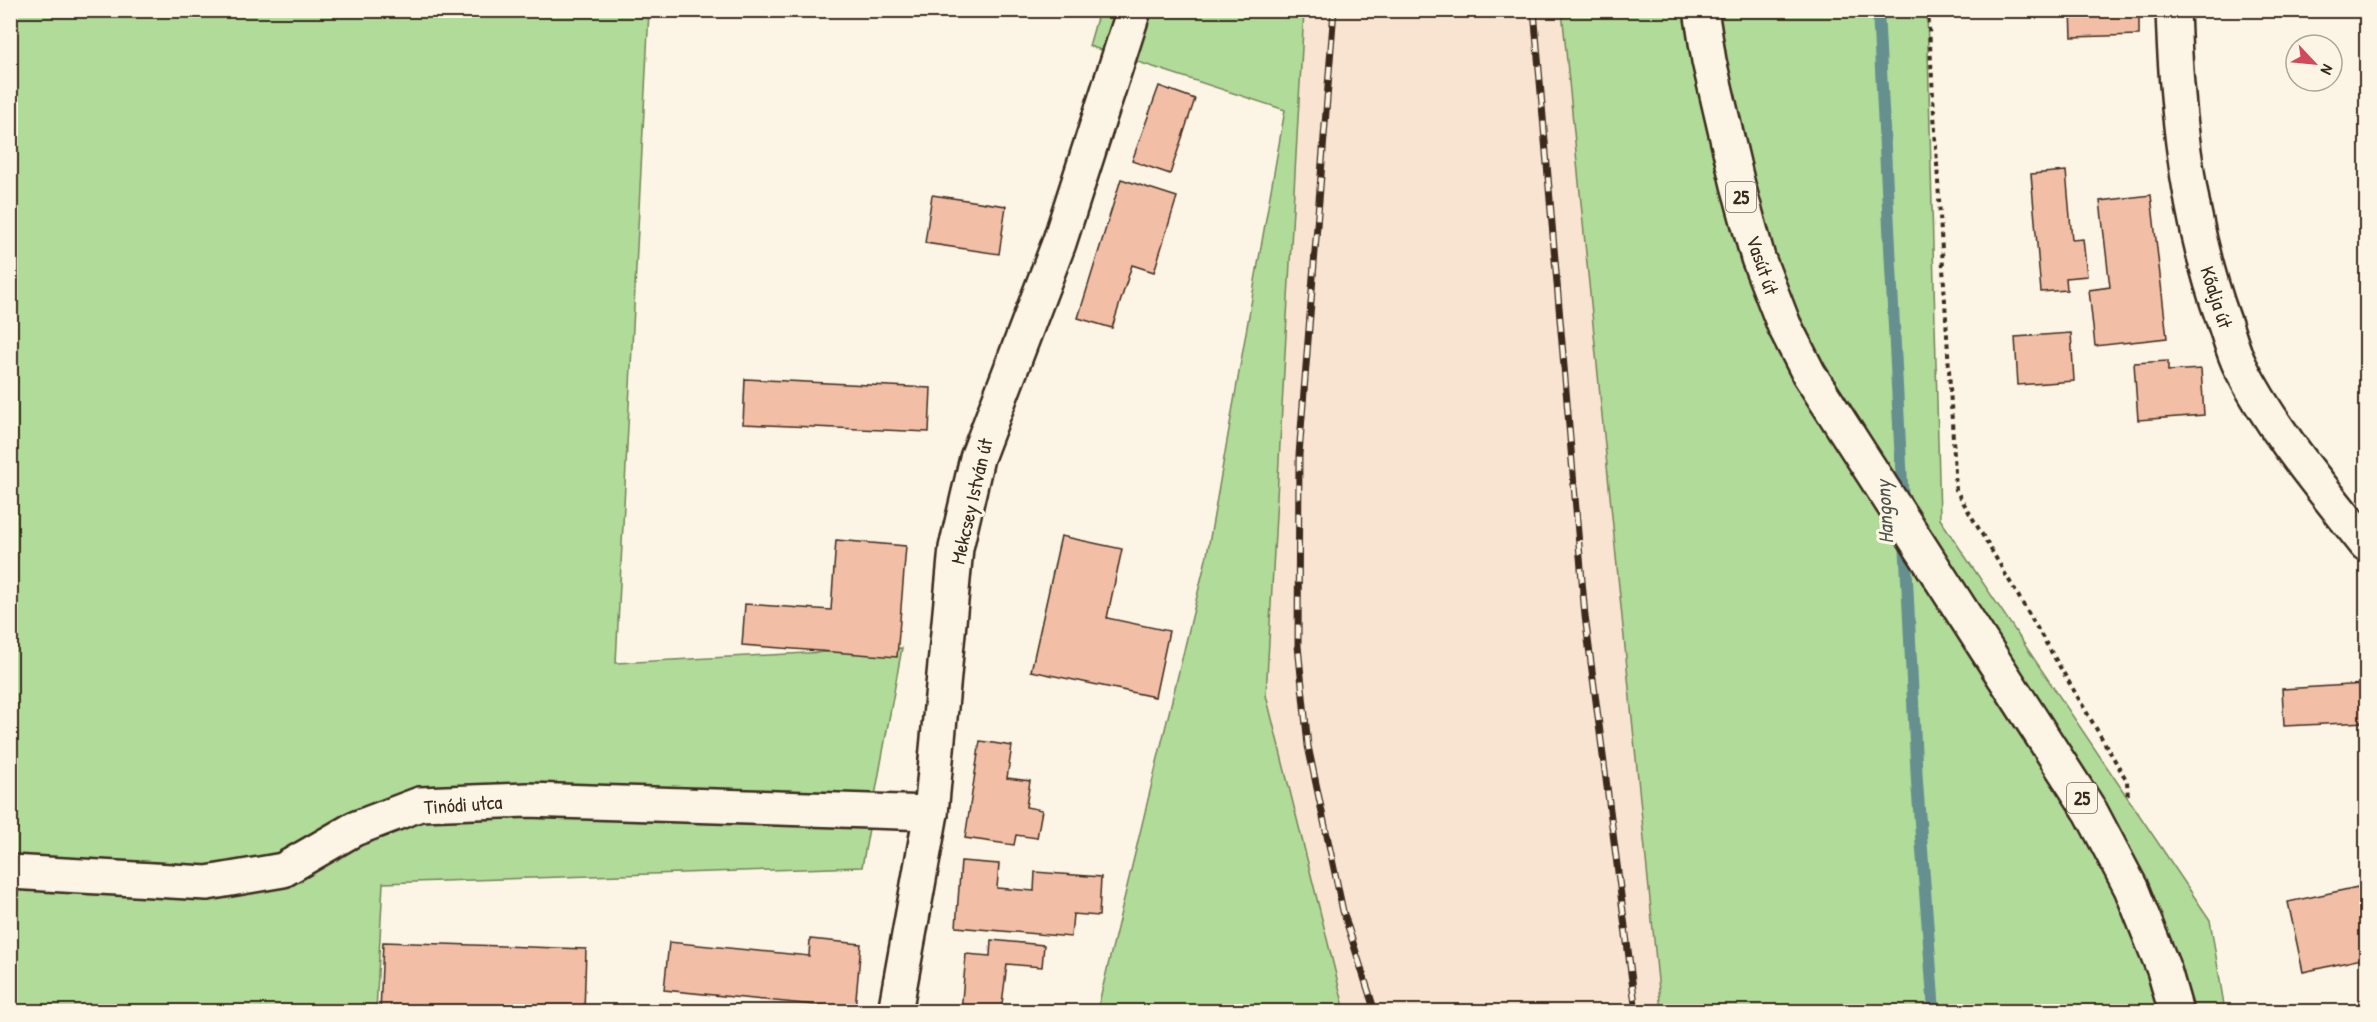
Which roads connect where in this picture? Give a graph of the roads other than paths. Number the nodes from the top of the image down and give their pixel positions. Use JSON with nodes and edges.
{"nodes":[{"id":1,"x":1134,"y":10,"type":"edge"},
{"id":2,"x":1701,"y":10,"type":"edge"},
{"id":3,"x":2173,"y":10,"type":"edge"},
{"id":4,"x":2367,"y":544,"type":"edge"},
{"id":5,"x":932,"y":813,"type":"junction"},
{"id":6,"x":10,"y":872,"type":"edge"},
{"id":7,"x":895,"y":1011,"type":"edge"},
{"id":8,"x":2176,"y":1011,"type":"edge"}],
"edges":[{"from":1,"to":5,"type":"street","name":"Mekcsey István út"},
{"from":2,"to":8,"type":"street","name":"Vasút út","number":"25"},
{"from":3,"to":4,"type":"street","name":"Kőalja út"},
{"from":5,"to":6,"type":"street","name":"Tinódi utca"},
{"from":5,"to":7,"type":"street","name":"Mekcsey István út"}]}
